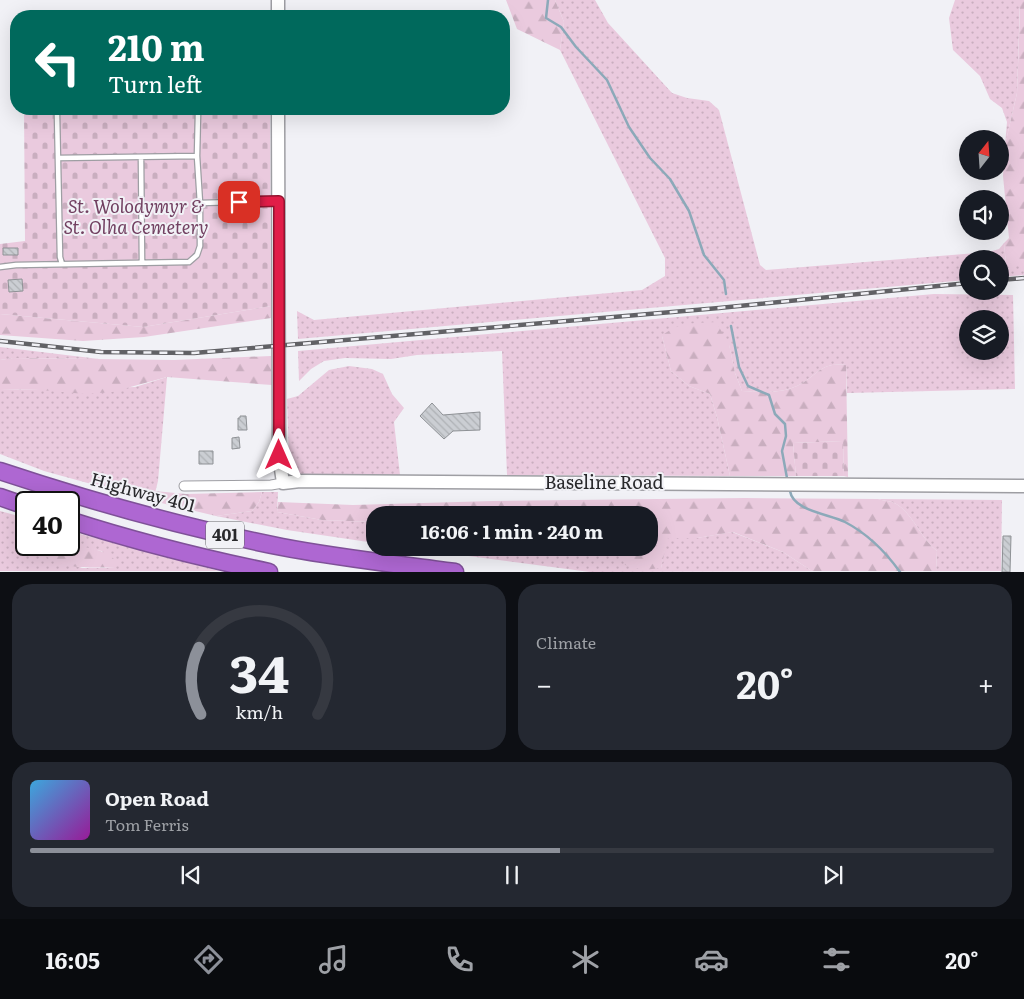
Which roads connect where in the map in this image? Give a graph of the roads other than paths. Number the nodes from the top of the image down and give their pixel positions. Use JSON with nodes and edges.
{"nodes":[{"id":1,"x":57,"y":115,"type":"edge"},
{"id":2,"x":198,"y":115,"type":"edge"},
{"id":3,"x":278,"y":115,"type":"edge"},
{"id":4,"x":197,"y":156,"type":"junction"},
{"id":5,"x":141,"y":157,"type":"junction"},
{"id":6,"x":58,"y":158,"type":"junction"},
{"id":7,"x":279,"y":201,"type":"junction"},
{"id":8,"x":200,"y":203,"type":"junction"},
{"id":9,"x":142,"y":263,"type":"junction"},
{"id":10,"x":62,"y":264,"type":"junction"},
{"id":11,"x":0,"y":266,"type":"edge"},
{"id":12,"x":0,"y":471,"type":"edge"},
{"id":13,"x":283,"y":483,"type":"junction"},
{"id":14,"x":184,"y":486,"type":"dead end"},
{"id":15,"x":1024,"y":486,"type":"edge"},
{"id":16,"x":0,"y":497,"type":"edge"},
{"id":17,"x":15,"y":502,"type":"edge"},
{"id":18,"x":80,"y":524,"type":"edge"},
{"id":19,"x":269,"y":572,"type":"edge"},
{"id":20,"x":455,"y":572,"type":"edge"}],
"edges":[{"from":1,"to":6,"type":"lane"},
{"from":2,"to":4,"type":"lane"},
{"from":3,"to":7,"type":"street"},
{"from":4,"to":5,"type":"lane"},
{"from":4,"to":8,"type":"lane"},
{"from":5,"to":6,"type":"lane"},
{"from":5,"to":9,"type":"lane"},
{"from":6,"to":10,"type":"lane"},
{"from":7,"to":8,"type":"lane"},
{"from":7,"to":13,"type":"street"},
{"from":8,"to":9,"type":"lane"},
{"from":9,"to":10,"type":"lane"},
{"from":10,"to":11,"type":"lane"},
{"from":12,"to":20,"type":"highway","name":"Highway 401","number":"401"},
{"from":13,"to":14,"type":"street","name":"Baseline Road"},
{"from":13,"to":15,"type":"street","name":"Baseline Road"},
{"from":16,"to":17,"type":"highway"},
{"from":18,"to":19,"type":"highway","number":"401"}]}
